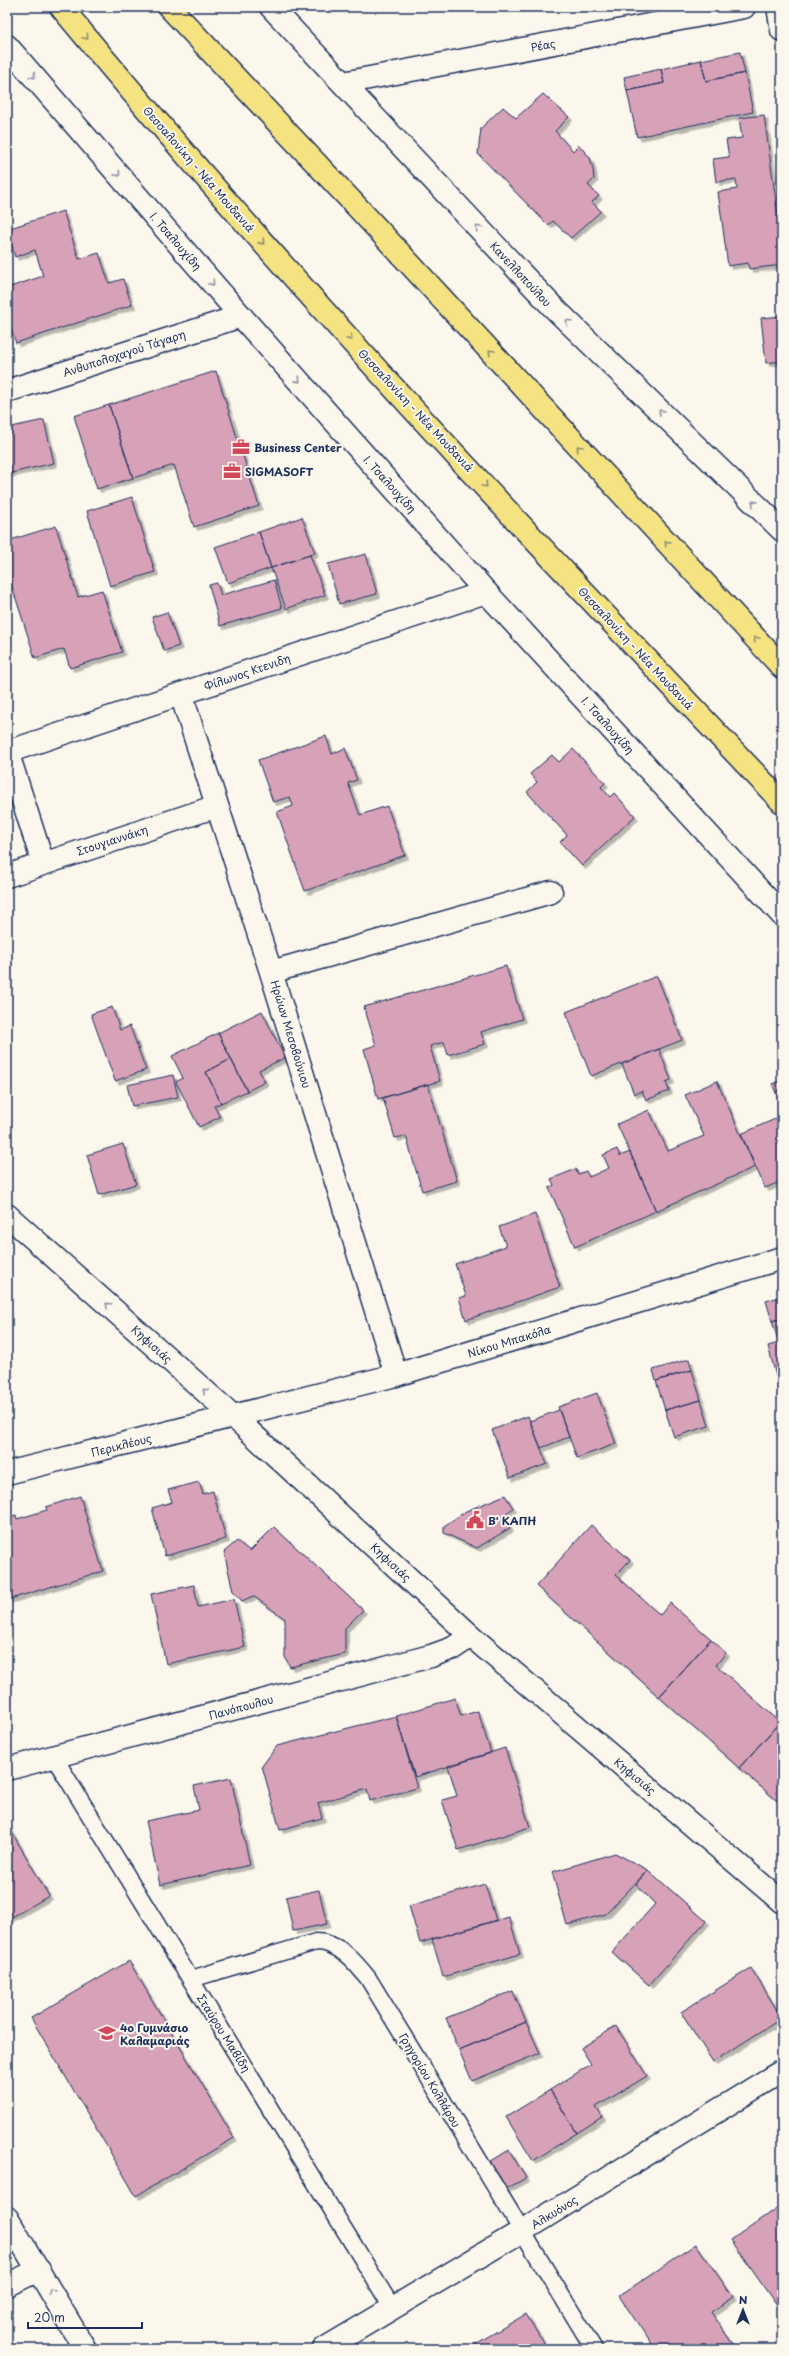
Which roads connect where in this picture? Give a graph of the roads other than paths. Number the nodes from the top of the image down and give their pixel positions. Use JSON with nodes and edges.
{"nodes":[{"id":1,"x":61,"y":7,"type":"edge"},
{"id":2,"x":169,"y":7,"type":"edge"},
{"id":3,"x":184,"y":7,"type":"edge"},
{"id":4,"x":271,"y":7,"type":"edge"},
{"id":5,"x":744,"y":7,"type":"edge"},
{"id":6,"x":778,"y":7,"type":"edge"},
{"id":7,"x":782,"y":30,"type":"edge"},
{"id":8,"x":7,"y":46,"type":"edge"},
{"id":9,"x":343,"y":83,"type":"junction"},
{"id":10,"x":264,"y":108,"type":"junction"},
{"id":11,"x":240,"y":316,"type":"junction"},
{"id":12,"x":7,"y":391,"type":"edge"},
{"id":13,"x":782,"y":530,"type":"edge"},
{"id":14,"x":486,"y":592,"type":"junction"},
{"id":15,"x":782,"y":667,"type":"edge"},
{"id":16,"x":181,"y":694,"type":"junction"},
{"id":17,"x":7,"y":751,"type":"edge"},
{"id":18,"x":782,"y":802,"type":"edge"},
{"id":19,"x":217,"y":806,"type":"junction"},
{"id":20,"x":43,"y":863,"type":"junction"},
{"id":21,"x":7,"y":876,"type":"edge"},
{"id":22,"x":551,"y":892,"type":"dead end"},
{"id":23,"x":782,"y":915,"type":"edge"},
{"id":24,"x":272,"y":972,"type":"junction"},
{"id":25,"x":7,"y":1215,"type":"edge"},
{"id":26,"x":782,"y":1258,"type":"edge"},
{"id":27,"x":396,"y":1375,"type":"junction"},
{"id":28,"x":234,"y":1417,"type":"junction"},
{"id":29,"x":7,"y":1473,"type":"edge"},
{"id":30,"x":471,"y":1636,"type":"junction"},
{"id":31,"x":54,"y":1757,"type":"junction"},
{"id":32,"x":7,"y":1769,"type":"edge"},
{"id":33,"x":782,"y":1902,"type":"edge"},
{"id":34,"x":191,"y":1979,"type":"junction"},
{"id":35,"x":782,"y":2071,"type":"edge"},
{"id":36,"x":7,"y":2218,"type":"edge"},
{"id":37,"x":522,"y":2231,"type":"junction"},
{"id":38,"x":39,"y":2270,"type":"junction"},
{"id":39,"x":7,"y":2285,"type":"edge"},
{"id":40,"x":393,"y":2308,"type":"junction"},
{"id":41,"x":85,"y":2349,"type":"edge"},
{"id":42,"x":324,"y":2349,"type":"edge"},
{"id":43,"x":594,"y":2349,"type":"edge"}],
"edges":[{"from":1,"to":18,"type":"highway","name":"Θεσσαλονίκη - Νέα Μουδανιά","one_way":true},
{"from":2,"to":10,"type":"highway"},
{"from":3,"to":10,"type":"highway"},
{"from":4,"to":9,"type":"street","name":"Κανελλοπούλου"},
{"from":5,"to":9,"type":"street","name":"Ρέας"},
{"from":6,"to":7,"type":"street"},
{"from":8,"to":11,"type":"street","name":"Ι. Τσαλουχίδη","one_way":true},
{"from":13,"to":9,"type":"street","name":"Κανελλοπούλου","one_way":true},
{"from":15,"to":10,"type":"highway","one_way":true},
{"from":11,"to":12,"type":"street","name":"Ανθυπολοχαγού Τάγαρη"},
{"from":11,"to":14,"type":"street","name":"Ι. Τσαλουχίδη","one_way":true},
{"from":14,"to":16,"type":"street","name":"Φίλωνος Κτενιδη"},
{"from":14,"to":23,"type":"street","name":"Ι. Τσαλουχίδη"},
{"from":16,"to":17,"type":"street","name":"Φίλωνος Κτενιδη"},
{"from":16,"to":19,"type":"street","name":"Ηρώων Μεσοβούνιου"},
{"from":17,"to":20,"type":"street"},
{"from":19,"to":20,"type":"street","name":"Στουγιαννάκη"},
{"from":19,"to":24,"type":"street","name":"Ηρώων Μεσοβούνιου"},
{"from":20,"to":21,"type":"street","name":"Στουγιαννάκη"},
{"from":22,"to":24,"type":"street"},
{"from":24,"to":27,"type":"street","name":"Ηρώων Μεσοβούνιου"},
{"from":28,"to":25,"type":"street","name":"Κηφισιάς","one_way":true},
{"from":26,"to":27,"type":"street","name":"Νίκου Μπακόλα"},
{"from":27,"to":28,"type":"street","name":"Νίκου Μπακόλα"},
{"from":28,"to":29,"type":"street","name":"Περικλέους"},
{"from":28,"to":30,"type":"street","name":"Κηφισιάς"},
{"from":30,"to":31,"type":"street","name":"Πανόπουλου"},
{"from":30,"to":33,"type":"street","name":"Κηφισιάς"},
{"from":31,"to":32,"type":"street","name":"Πανόπουλου"},
{"from":31,"to":34,"type":"lane","name":"Σταύρου Μαβίδη"},
{"from":34,"to":37,"type":"lane","name":"Γρηγορίου Κολλάρου"},
{"from":34,"to":40,"type":"lane","name":"Σταύρου Μαβίδη"},
{"from":35,"to":37,"type":"street","name":"Αλκυόνος"},
{"from":36,"to":38,"type":"street"},
{"from":37,"to":40,"type":"street","name":"Αλκυόνος"},
{"from":37,"to":43,"type":"lane","name":"Γρηγορίου Κολλάρου"},
{"from":38,"to":39,"type":"street"},
{"from":41,"to":38,"type":"street","one_way":true},
{"from":40,"to":42,"type":"street","name":"Αλκυόνος"}]}
